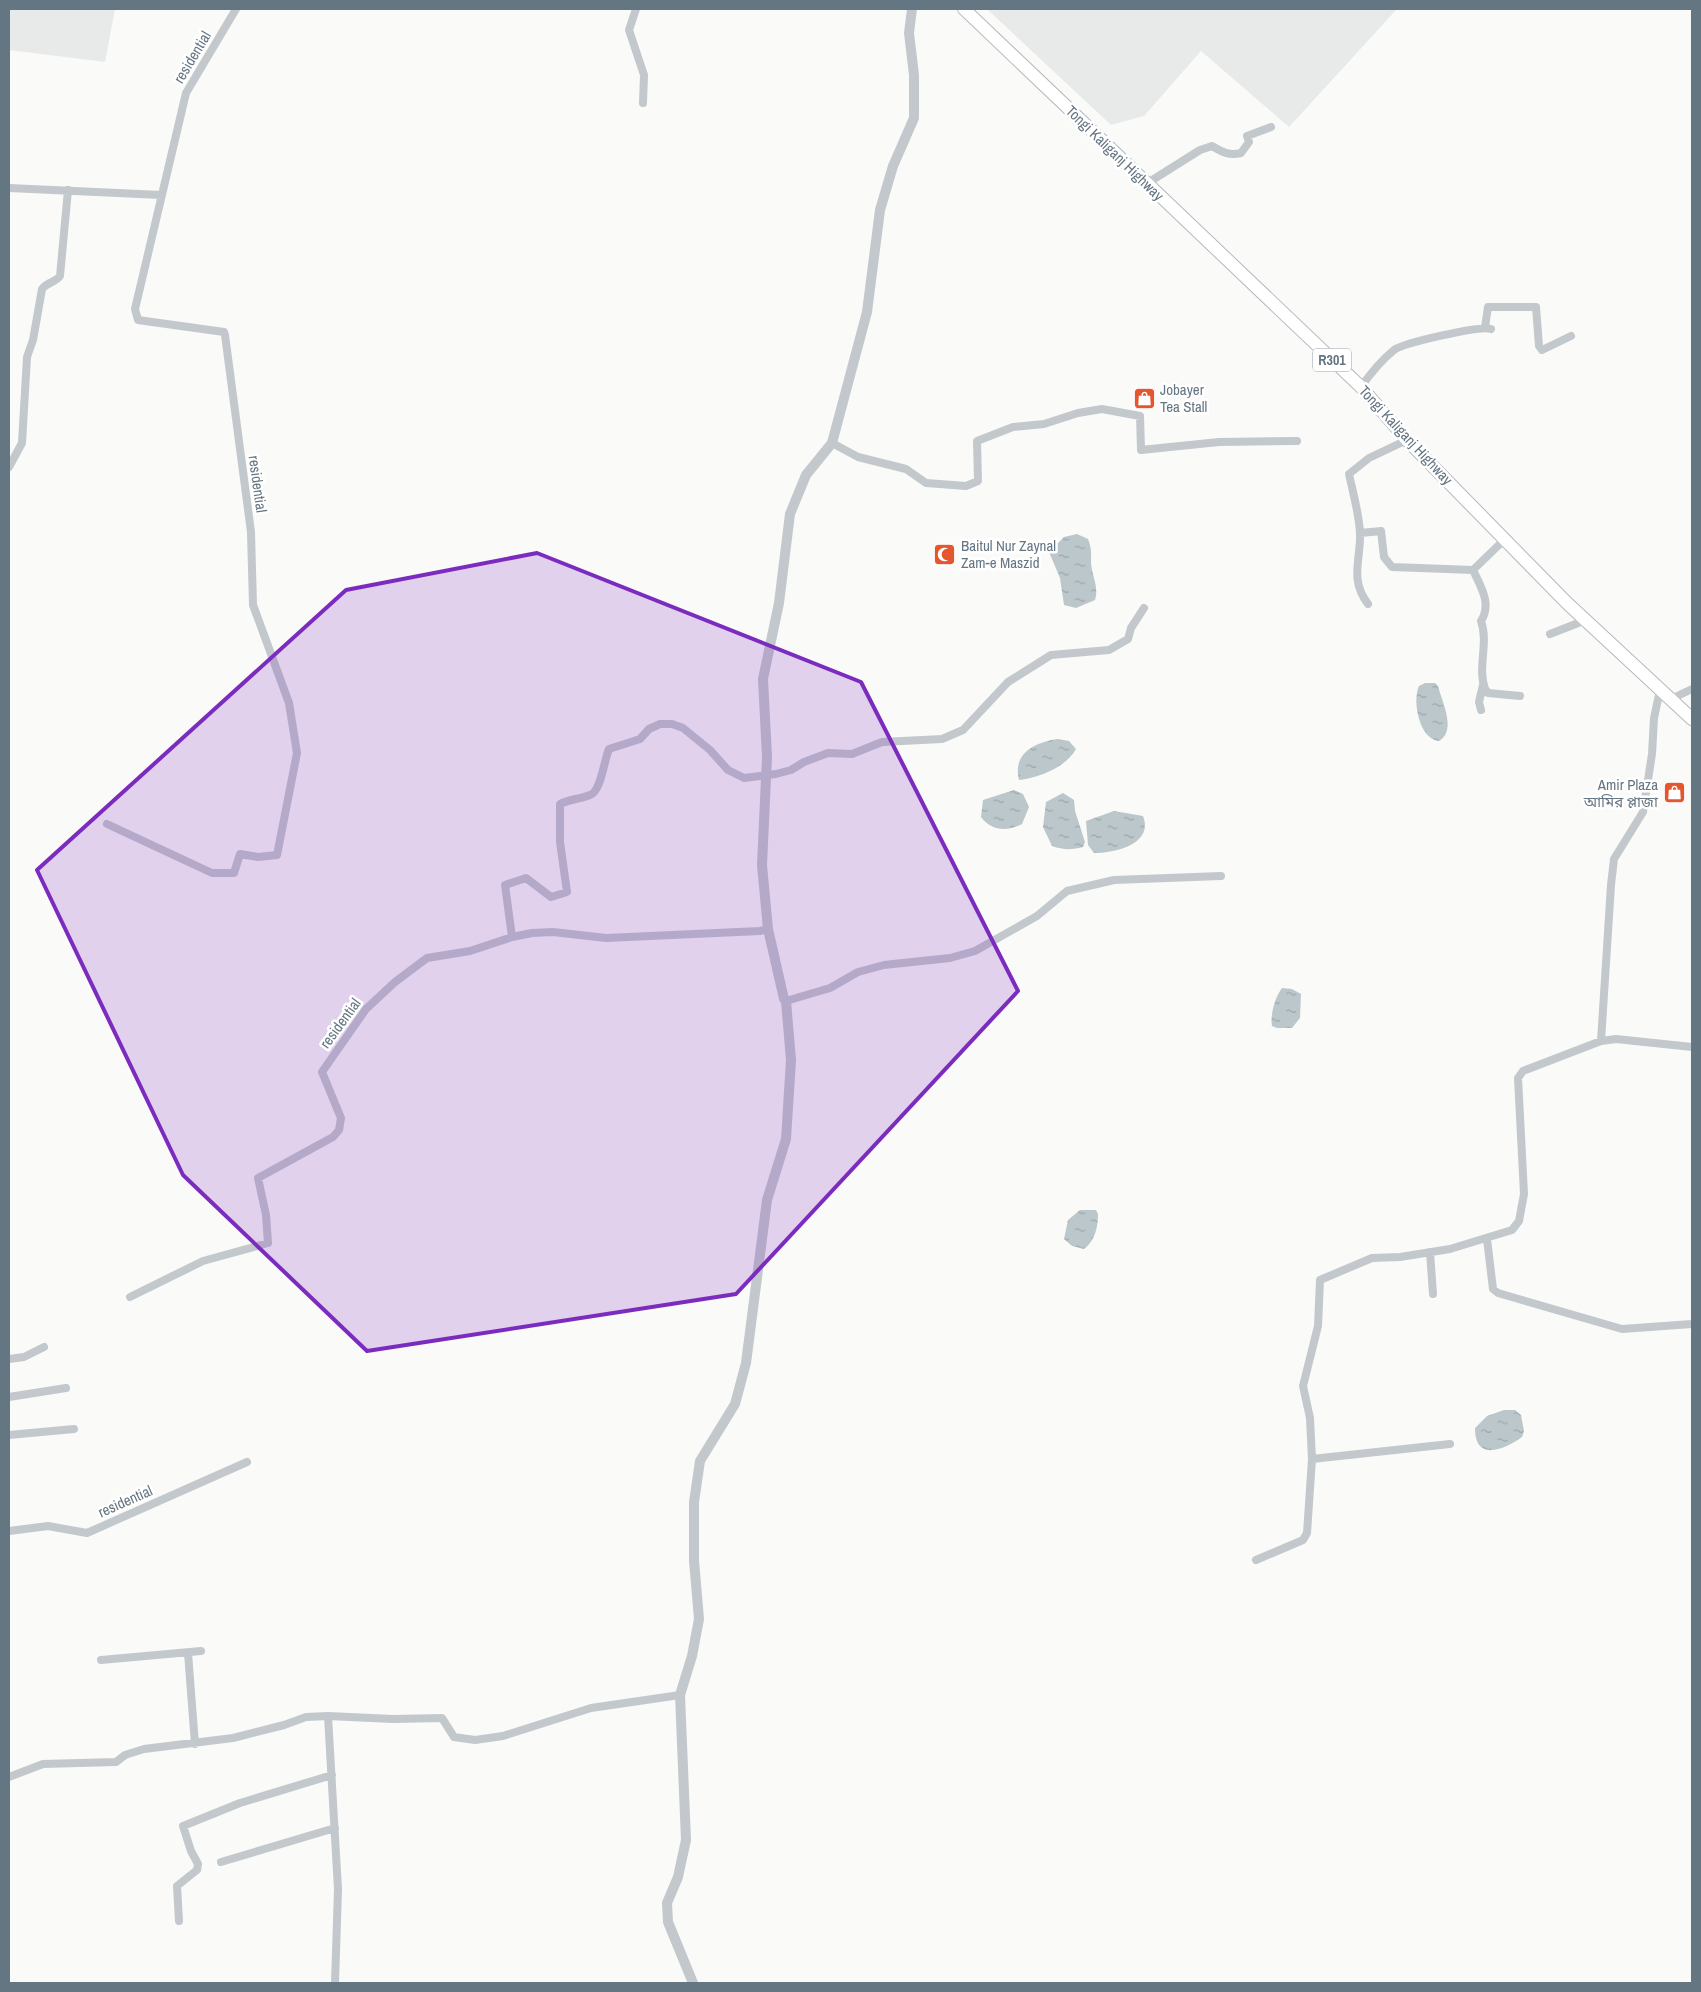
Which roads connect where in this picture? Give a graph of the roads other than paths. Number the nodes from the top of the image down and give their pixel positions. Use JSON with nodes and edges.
{"nodes":[{"id":1,"x":236,"y":9,"type":"edge"},
{"id":2,"x":636,"y":9,"type":"edge"},
{"id":3,"x":912,"y":9,"type":"edge"},
{"id":4,"x":964,"y":9,"type":"edge"},
{"id":5,"x":643,"y":103,"type":"dead end"},
{"id":6,"x":1271,"y":127,"type":"dead end"},
{"id":7,"x":1146,"y":184,"type":"junction"},
{"id":8,"x":9,"y":188,"type":"edge"},
{"id":9,"x":68,"y":190,"type":"junction"},
{"id":10,"x":160,"y":195,"type":"junction"},
{"id":11,"x":1571,"y":336,"type":"dead end"},
{"id":12,"x":1361,"y":387,"type":"junction"},
{"id":13,"x":1408,"y":440,"type":"junction"},
{"id":14,"x":1297,"y":441,"type":"dead end"},
{"id":15,"x":832,"y":443,"type":"junction"},
{"id":16,"x":9,"y":467,"type":"edge"},
{"id":17,"x":1360,"y":533,"type":"junction"},
{"id":18,"x":1505,"y":539,"type":"junction"},
{"id":19,"x":1473,"y":570,"type":"junction"},
{"id":20,"x":1368,"y":604,"type":"dead end"},
{"id":21,"x":1144,"y":608,"type":"dead end"},
{"id":22,"x":1586,"y":620,"type":"junction"},
{"id":23,"x":1550,"y":634,"type":"dead end"},
{"id":24,"x":1483,"y":683,"type":"junction"},
{"id":25,"x":1692,"y":689,"type":"edge"},
{"id":26,"x":1660,"y":690,"type":"junction"},
{"id":27,"x":1520,"y":696,"type":"dead end"},
{"id":28,"x":1669,"y":700,"type":"junction"},
{"id":29,"x":1481,"y":710,"type":"dead end"},
{"id":30,"x":1692,"y":719,"type":"edge"},
{"id":31,"x":765,"y":773,"type":"junction"},
{"id":32,"x":108,"y":824,"type":"dead end"},
{"id":33,"x":1221,"y":876,"type":"dead end"},
{"id":34,"x":768,"y":929,"type":"junction"},
{"id":35,"x":512,"y":937,"type":"junction"},
{"id":36,"x":786,"y":1001,"type":"junction"},
{"id":37,"x":1601,"y":1040,"type":"junction"},
{"id":38,"x":1692,"y":1047,"type":"edge"},
{"id":39,"x":1487,"y":1239,"type":"junction"},
{"id":40,"x":1430,"y":1252,"type":"junction"},
{"id":41,"x":1433,"y":1294,"type":"dead end"},
{"id":42,"x":130,"y":1297,"type":"dead end"},
{"id":43,"x":1692,"y":1324,"type":"edge"},
{"id":44,"x":44,"y":1347,"type":"dead end"},
{"id":45,"x":9,"y":1359,"type":"edge"},
{"id":46,"x":66,"y":1388,"type":"dead end"},
{"id":47,"x":9,"y":1397,"type":"edge"},
{"id":48,"x":74,"y":1429,"type":"dead end"},
{"id":49,"x":9,"y":1435,"type":"edge"},
{"id":50,"x":1450,"y":1444,"type":"dead end"},
{"id":51,"x":1312,"y":1460,"type":"junction"},
{"id":52,"x":247,"y":1462,"type":"dead end"},
{"id":53,"x":9,"y":1530,"type":"edge"},
{"id":54,"x":1256,"y":1560,"type":"dead end"},
{"id":55,"x":202,"y":1651,"type":"dead end"},
{"id":56,"x":188,"y":1653,"type":"junction"},
{"id":57,"x":101,"y":1660,"type":"dead end"},
{"id":58,"x":680,"y":1695,"type":"junction"},
{"id":59,"x":328,"y":1716,"type":"junction"},
{"id":60,"x":195,"y":1744,"type":"junction"},
{"id":61,"x":332,"y":1775,"type":"junction"},
{"id":62,"x":9,"y":1777,"type":"edge"},
{"id":63,"x":335,"y":1828,"type":"junction"},
{"id":64,"x":221,"y":1862,"type":"dead end"},
{"id":65,"x":180,"y":1921,"type":"dead end"},
{"id":66,"x":335,"y":1983,"type":"edge"},
{"id":67,"x":693,"y":1983,"type":"edge"}],
"edges":[{"from":1,"to":10,"type":"street","name":"residential"},
{"from":2,"to":5,"type":"street"},
{"from":3,"to":15,"type":"street"},
{"from":4,"to":7,"type":"main road","name":"Tongi Kaliganj Highway","number":"R301"},
{"from":6,"to":7,"type":"street"},
{"from":7,"to":12,"type":"main road","name":"Tongi Kaliganj Highway","number":"R301"},
{"from":8,"to":9,"type":"street"},
{"from":9,"to":10,"type":"street"},
{"from":9,"to":16,"type":"street"},
{"from":10,"to":32,"type":"street","name":"residential"},
{"from":11,"to":12,"type":"street"},
{"from":12,"to":13,"type":"main road","name":"Tongi Kaliganj Highway","number":"R301"},
{"from":13,"to":17,"type":"street"},
{"from":13,"to":18,"type":"main road","name":"Tongi Kaliganj Highway","number":"R301"},
{"from":14,"to":15,"type":"street"},
{"from":15,"to":31,"type":"street"},
{"from":17,"to":19,"type":"street"},
{"from":17,"to":20,"type":"street"},
{"from":18,"to":19,"type":"street"},
{"from":18,"to":22,"type":"main road","name":"Tongi Kaliganj Highway","number":"R301"},
{"from":19,"to":24,"type":"street"},
{"from":21,"to":31,"type":"street"},
{"from":22,"to":23,"type":"street"},
{"from":22,"to":26,"type":"main road","name":"Tongi Kaliganj Highway","number":"R301"},
{"from":24,"to":27,"type":"street"},
{"from":24,"to":29,"type":"street"},
{"from":25,"to":28,"type":"street"},
{"from":26,"to":28,"type":"main road","name":"Tongi Kaliganj Highway","number":"R301"},
{"from":26,"to":37,"type":"street"},
{"from":28,"to":30,"type":"main road","name":"Tongi Kaliganj Highway","number":"R301"},
{"from":31,"to":34,"type":"street"},
{"from":31,"to":35,"type":"street"},
{"from":33,"to":36,"type":"street"},
{"from":34,"to":35,"type":"street","name":"residential"},
{"from":34,"to":36,"type":"street"},
{"from":35,"to":42,"type":"street","name":"residential"},
{"from":36,"to":58,"type":"street"},
{"from":37,"to":38,"type":"street"},
{"from":37,"to":39,"type":"street"},
{"from":39,"to":40,"type":"street"},
{"from":39,"to":43,"type":"street"},
{"from":40,"to":41,"type":"street"},
{"from":40,"to":51,"type":"street"},
{"from":44,"to":45,"type":"street"},
{"from":46,"to":47,"type":"street"},
{"from":48,"to":49,"type":"street"},
{"from":50,"to":51,"type":"street"},
{"from":51,"to":54,"type":"street"},
{"from":52,"to":53,"type":"street","name":"residential"},
{"from":55,"to":56,"type":"street"},
{"from":56,"to":57,"type":"street"},
{"from":56,"to":60,"type":"street"},
{"from":58,"to":59,"type":"street"},
{"from":58,"to":67,"type":"street"},
{"from":59,"to":60,"type":"street"},
{"from":59,"to":61,"type":"street"},
{"from":60,"to":62,"type":"street"},
{"from":61,"to":63,"type":"street"},
{"from":61,"to":65,"type":"street"},
{"from":63,"to":64,"type":"street"},
{"from":63,"to":66,"type":"street"}]}
